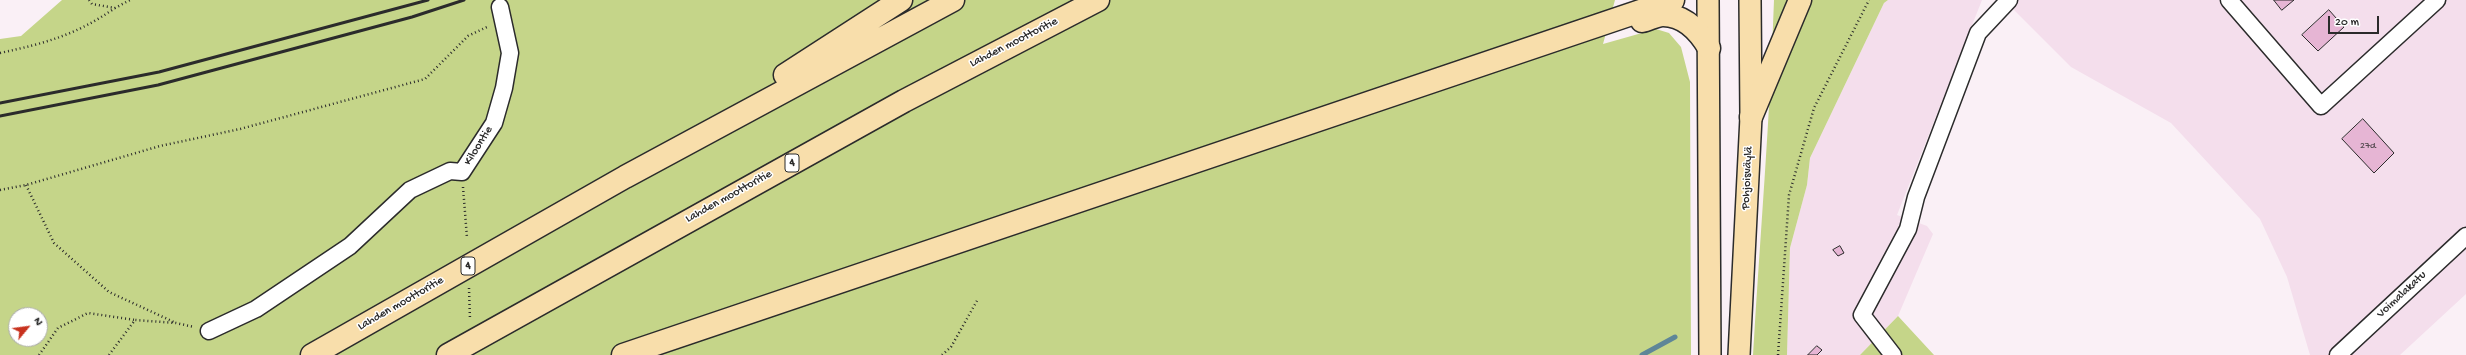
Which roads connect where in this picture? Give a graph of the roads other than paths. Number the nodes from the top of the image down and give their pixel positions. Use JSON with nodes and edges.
{"nodes":[{"id":1,"x":901,"y":0,"type":"edge"},
{"id":2,"x":953,"y":0,"type":"edge"},
{"id":3,"x":1098,"y":0,"type":"edge"},
{"id":4,"x":1673,"y":0,"type":"edge"},
{"id":5,"x":1708,"y":0,"type":"edge"},
{"id":6,"x":1750,"y":0,"type":"edge"},
{"id":7,"x":1800,"y":0,"type":"edge"},
{"id":8,"x":2009,"y":0,"type":"edge"},
{"id":9,"x":2229,"y":0,"type":"edge"},
{"id":10,"x":2437,"y":0,"type":"edge"},
{"id":11,"x":501,"y":13,"type":"road end"},
{"id":12,"x":1605,"y":23,"type":"junction"},
{"id":13,"x":1709,"y":48,"type":"junction"},
{"id":14,"x":1751,"y":117,"type":"junction"},
{"id":15,"x":625,"y":177,"type":"junction"},
{"id":16,"x":2466,"y":236,"type":"edge"},
{"id":17,"x":209,"y":331,"type":"road end"},
{"id":18,"x":312,"y":355,"type":"edge"},
{"id":19,"x":448,"y":355,"type":"edge"},
{"id":20,"x":623,"y":355,"type":"edge"},
{"id":21,"x":1710,"y":355,"type":"edge"},
{"id":22,"x":1738,"y":355,"type":"edge"},
{"id":23,"x":1893,"y":355,"type":"edge"},
{"id":24,"x":2338,"y":355,"type":"edge"}],
"edges":[{"from":1,"to":15,"type":"highway"},
{"from":2,"to":15,"type":"highway","name":"Lahden moottoritie","number":"4"},
{"from":3,"to":19,"type":"highway","name":"Lahden moottoritie","number":"4"},
{"from":4,"to":12,"type":"highway"},
{"from":5,"to":13,"type":"main road"},
{"from":6,"to":14,"type":"main road","name":"Pohjoisväylä"},
{"from":7,"to":14,"type":"highway"},
{"from":8,"to":23,"type":"street"},
{"from":9,"to":10,"type":"street"},
{"from":11,"to":17,"type":"street","name":"Kiloontie"},
{"from":12,"to":13,"type":"highway"},
{"from":12,"to":20,"type":"highway"},
{"from":13,"to":21,"type":"main road"},
{"from":14,"to":22,"type":"main road","name":"Pohjoisväylä"},
{"from":15,"to":18,"type":"highway","name":"Lahden moottoritie","number":"4"},
{"from":16,"to":24,"type":"street","name":"Voimalakatu"}]}
